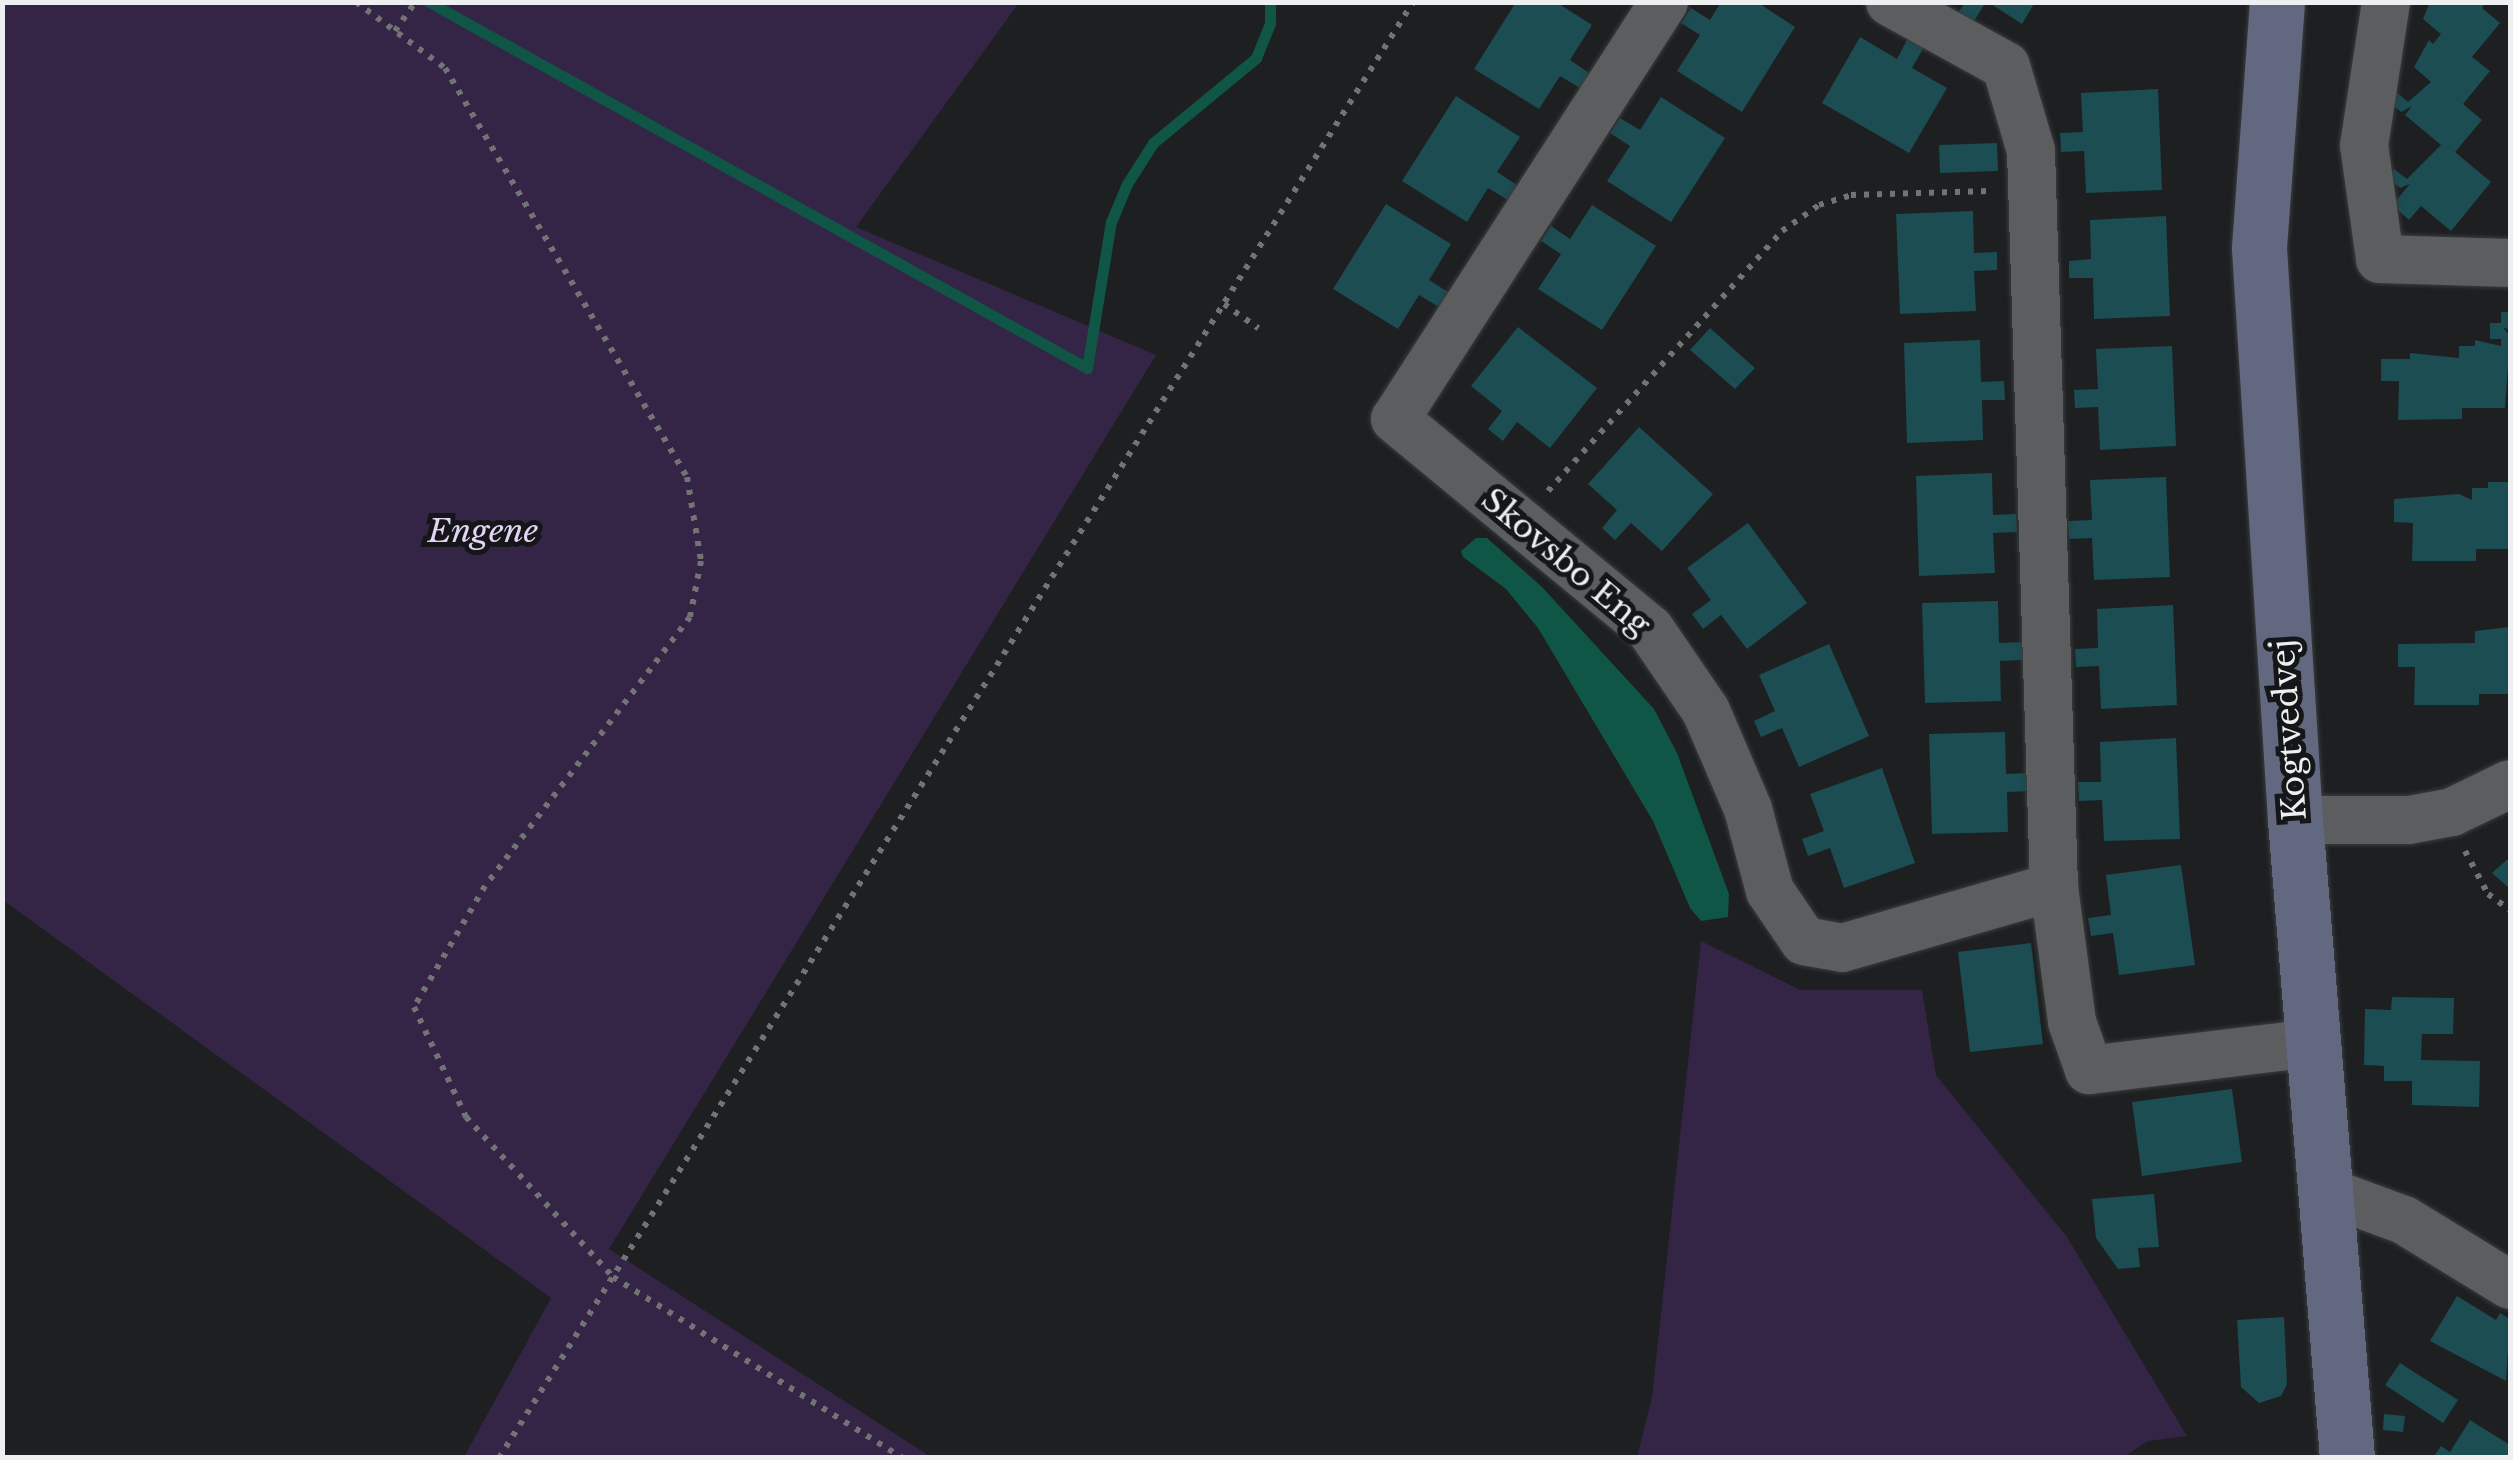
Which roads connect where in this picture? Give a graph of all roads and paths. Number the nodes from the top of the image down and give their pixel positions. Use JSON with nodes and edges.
{"nodes":[{"id":1,"x":356,"y":2,"type":"edge"},
{"id":2,"x":416,"y":2,"type":"edge"},
{"id":3,"x":1413,"y":2,"type":"edge"},
{"id":4,"x":1664,"y":2,"type":"edge"},
{"id":5,"x":1890,"y":2,"type":"edge"},
{"id":6,"x":2277,"y":2,"type":"edge"},
{"id":7,"x":2386,"y":2,"type":"edge"},
{"id":8,"x":395,"y":31,"type":"junction"},
{"id":9,"x":2032,"y":190,"type":"junction"},
{"id":10,"x":2510,"y":263,"type":"edge"},
{"id":11,"x":1224,"y":304,"type":"junction"},
{"id":12,"x":1258,"y":328,"type":"dead end"},
{"id":13,"x":1521,"y":522,"type":"junction"},
{"id":14,"x":2510,"y":784,"type":"edge"},
{"id":15,"x":2452,"y":812,"type":"junction"},
{"id":16,"x":2296,"y":820,"type":"junction"},
{"id":17,"x":2054,"y":888,"type":"junction"},
{"id":18,"x":2510,"y":910,"type":"edge"},
{"id":19,"x":2313,"y":1043,"type":"junction"},
{"id":20,"x":2325,"y":1191,"type":"junction"},
{"id":21,"x":613,"y":1277,"type":"junction"},
{"id":22,"x":2510,"y":1285,"type":"edge"},
{"id":23,"x":499,"y":1458,"type":"edge"},
{"id":24,"x":902,"y":1458,"type":"edge"},
{"id":25,"x":2347,"y":1458,"type":"edge"}],
"edges":[{"from":1,"to":8,"type":"path"},
{"from":2,"to":8,"type":"path"},
{"from":3,"to":11,"type":"path"},
{"from":4,"to":13,"type":"street","name":"Skovsbo Eng"},
{"from":5,"to":9,"type":"street"},
{"from":6,"to":16,"type":"street","name":"Kogtvedvej"},
{"from":7,"to":10,"type":"street"},
{"from":8,"to":21,"type":"path"},
{"from":9,"to":13,"type":"path"},
{"from":9,"to":17,"type":"street"},
{"from":11,"to":12,"type":"path"},
{"from":11,"to":21,"type":"path"},
{"from":13,"to":17,"type":"street","name":"Skovsbo Eng"},
{"from":14,"to":15,"type":"street"},
{"from":15,"to":16,"type":"street"},
{"from":15,"to":18,"type":"path"},
{"from":16,"to":19,"type":"street","name":"Kogtvedvej"},
{"from":17,"to":19,"type":"street"},
{"from":19,"to":20,"type":"street","name":"Kogtvedvej"},
{"from":20,"to":22,"type":"street"},
{"from":20,"to":25,"type":"street","name":"Kogtvedvej"},
{"from":21,"to":23,"type":"path"},
{"from":21,"to":24,"type":"path"}]}
